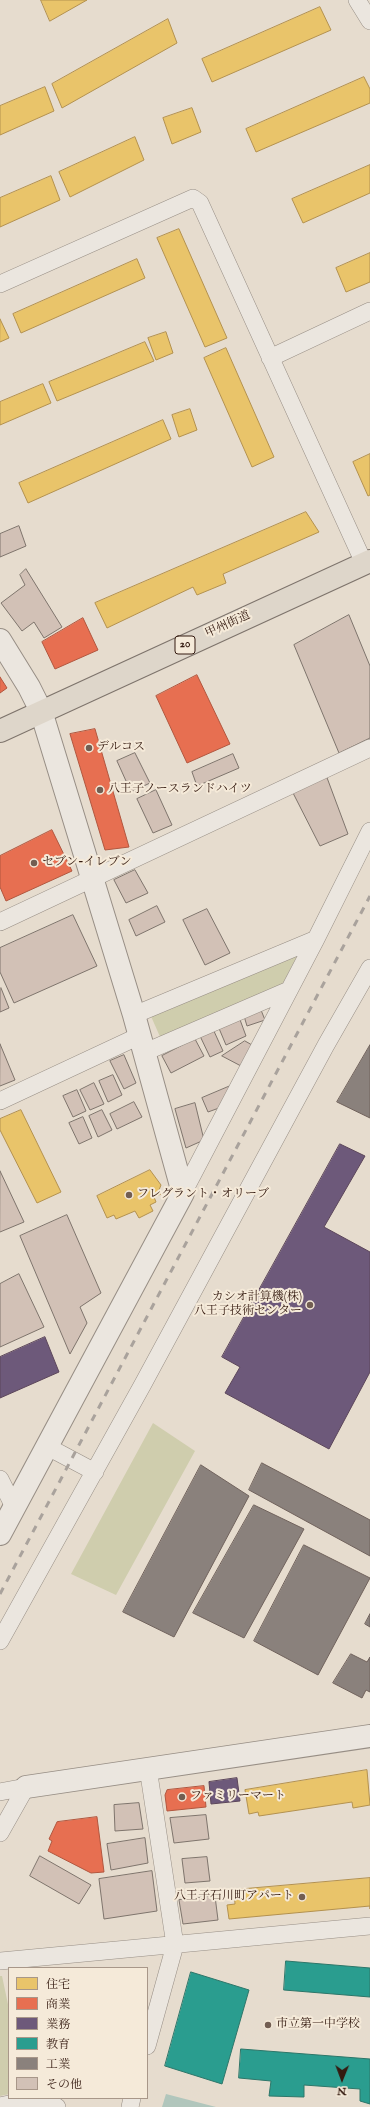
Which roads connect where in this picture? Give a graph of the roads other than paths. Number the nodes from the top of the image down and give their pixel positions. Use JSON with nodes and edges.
{"nodes":[{"id":1,"x":357,"y":0,"type":"edge"},
{"id":2,"x":370,"y":21,"type":"edge"},
{"id":3,"x":0,"y":284,"type":"edge"},
{"id":4,"x":370,"y":311,"type":"edge"},
{"id":5,"x":270,"y":358,"type":"junction"},
{"id":6,"x":367,"y":562,"type":"edge"},
{"id":7,"x":0,"y":640,"type":"edge"},
{"id":8,"x":41,"y":711,"type":"junction"},
{"id":9,"x":0,"y":731,"type":"edge"},
{"id":10,"x":370,"y":748,"type":"edge"},
{"id":11,"x":370,"y":831,"type":"edge"},
{"id":12,"x":93,"y":878,"type":"junction"},
{"id":13,"x":0,"y":922,"type":"edge"},
{"id":14,"x":316,"y":939,"type":"junction"},
{"id":15,"x":370,"y":968,"type":"edge"},
{"id":16,"x":289,"y":990,"type":"junction"},
{"id":17,"x":139,"y":1034,"type":"junction"},
{"id":18,"x":0,"y":1101,"type":"edge"},
{"id":19,"x":183,"y":1193,"type":"junction"},
{"id":20,"x":46,"y":1446,"type":"junction"},
{"id":21,"x":95,"y":1472,"type":"junction"},
{"id":22,"x":0,"y":1479,"type":"edge"},
{"id":23,"x":14,"y":1507,"type":"junction"},
{"id":24,"x":0,"y":1534,"type":"edge"},
{"id":25,"x":0,"y":1641,"type":"edge"},
{"id":26,"x":370,"y":1736,"type":"edge"},
{"id":27,"x":148,"y":1768,"type":"junction"},
{"id":28,"x":0,"y":1783,"type":"edge"},
{"id":29,"x":14,"y":1789,"type":"edge"},
{"id":30,"x":0,"y":1833,"type":"edge"},
{"id":31,"x":370,"y":1926,"type":"edge"},
{"id":32,"x":175,"y":1945,"type":"junction"},
{"id":33,"x":8,"y":1963,"type":"edge"},
{"id":34,"x":148,"y":2042,"type":"edge"},
{"id":35,"x":33,"y":2099,"type":"edge"},
{"id":36,"x":40,"y":2099,"type":"edge"},
{"id":37,"x":0,"y":2106,"type":"edge"},
{"id":38,"x":57,"y":2107,"type":"edge"}],
"edges":[{"from":1,"to":2,"type":"street"},
{"from":3,"to":5,"type":"street"},
{"from":4,"to":5,"type":"street"},
{"from":5,"to":6,"type":"street"},
{"from":6,"to":8,"type":"highway","name":"甲州街道","number":"20"},
{"from":7,"to":8,"type":"street"},
{"from":8,"to":9,"type":"highway","name":"甲州街道","number":"20"},
{"from":8,"to":12,"type":"street"},
{"from":10,"to":12,"type":"street"},
{"from":11,"to":14,"type":"street"},
{"from":12,"to":13,"type":"street"},
{"from":12,"to":17,"type":"street"},
{"from":14,"to":16,"type":"street"},
{"from":14,"to":17,"type":"street"},
{"from":15,"to":21,"type":"street"},
{"from":16,"to":17,"type":"street"},
{"from":16,"to":19,"type":"street"},
{"from":17,"to":18,"type":"street"},
{"from":17,"to":19,"type":"street"},
{"from":19,"to":20,"type":"street"},
{"from":20,"to":21,"type":"street"},
{"from":20,"to":23,"type":"street"},
{"from":21,"to":25,"type":"street"},
{"from":22,"to":23,"type":"street"},
{"from":23,"to":24,"type":"street"},
{"from":26,"to":27,"type":"street"},
{"from":27,"to":29,"type":"street"},
{"from":27,"to":32,"type":"street"},
{"from":28,"to":29,"type":"street"},
{"from":29,"to":30,"type":"street"},
{"from":31,"to":32,"type":"street"},
{"from":32,"to":33,"type":"street"},
{"from":32,"to":34,"type":"street"},
{"from":35,"to":37,"type":"street"},
{"from":36,"to":38,"type":"street"}]}
